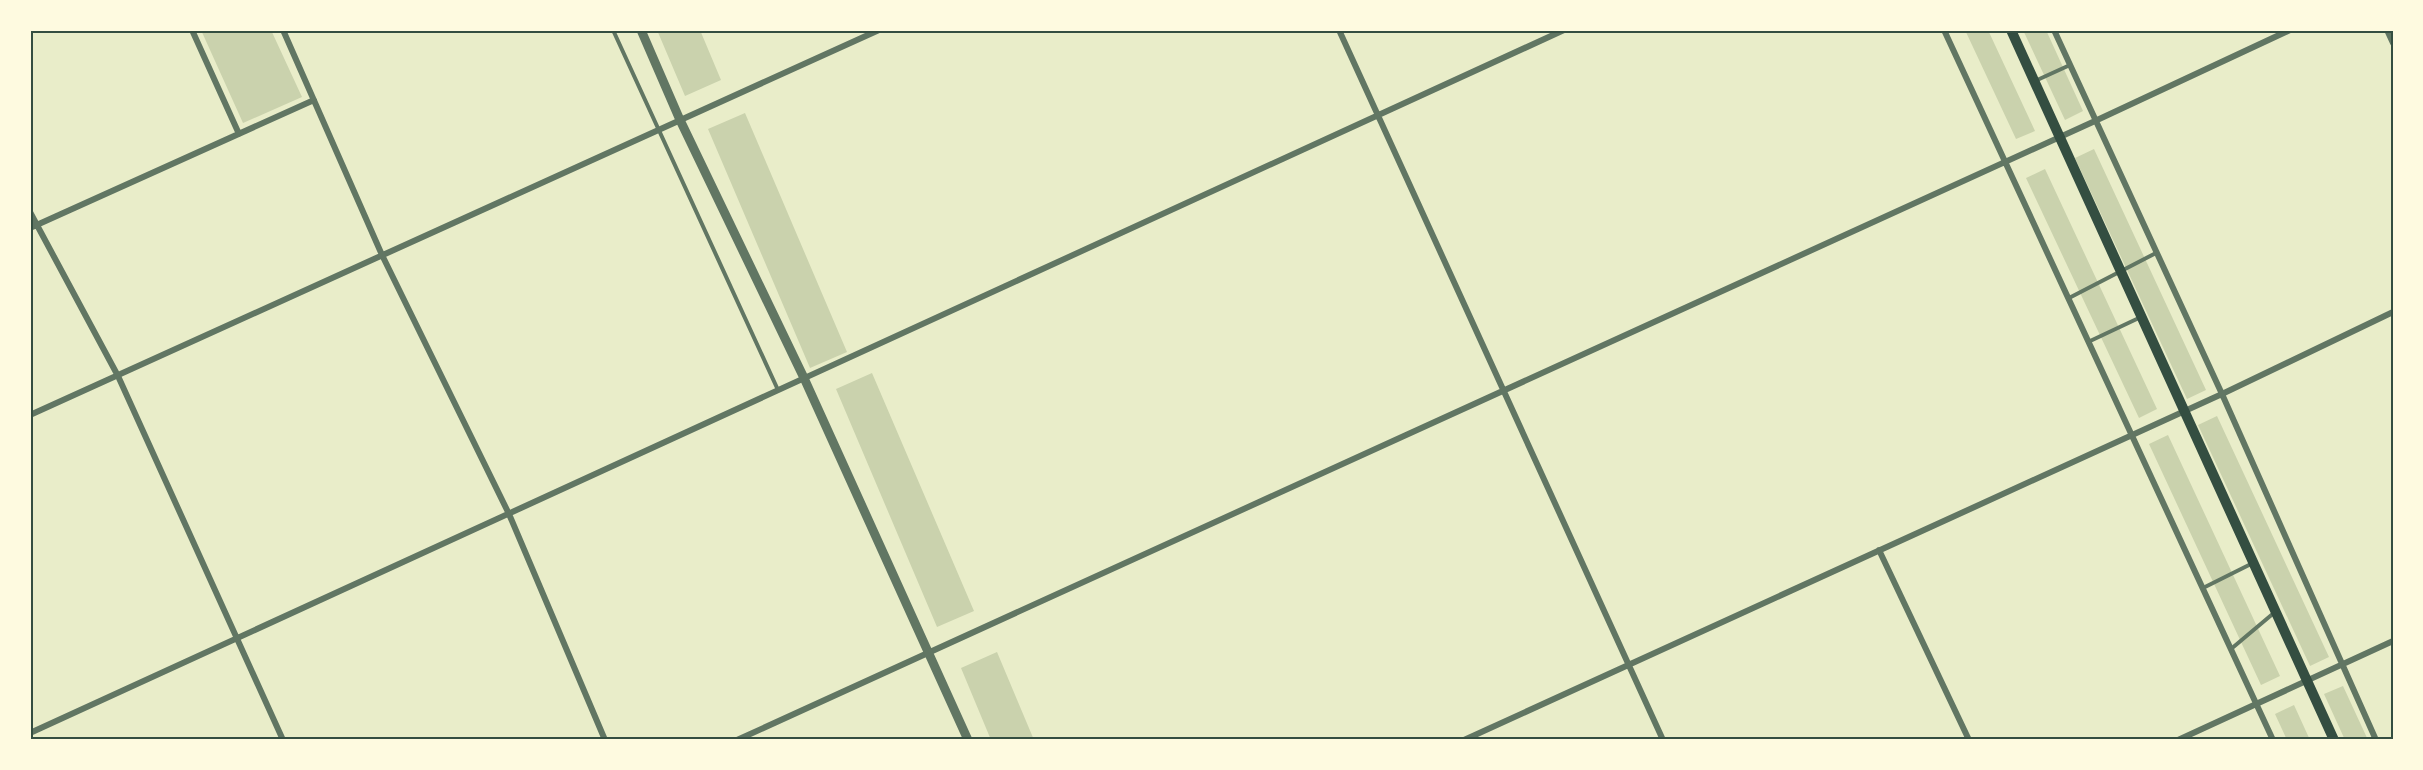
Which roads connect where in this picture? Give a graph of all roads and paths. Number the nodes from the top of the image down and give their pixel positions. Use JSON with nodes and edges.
{"nodes":[{"id":1,"x":192,"y":30,"type":"edge"},
{"id":2,"x":283,"y":30,"type":"edge"},
{"id":3,"x":613,"y":30,"type":"edge"},
{"id":4,"x":641,"y":30,"type":"edge"},
{"id":5,"x":879,"y":30,"type":"edge"},
{"id":6,"x":1339,"y":30,"type":"edge"},
{"id":7,"x":1564,"y":30,"type":"edge"},
{"id":8,"x":1944,"y":30,"type":"edge"},
{"id":9,"x":2011,"y":30,"type":"edge"},
{"id":10,"x":2054,"y":30,"type":"edge"},
{"id":11,"x":2289,"y":30,"type":"edge"},
{"id":12,"x":2387,"y":30,"type":"edge"},
{"id":13,"x":2393,"y":43,"type":"edge"},
{"id":14,"x":2070,"y":65,"type":"junction"},
{"id":15,"x":2034,"y":81,"type":"junction"},
{"id":16,"x":314,"y":100,"type":"junction"},
{"id":17,"x":1378,"y":115,"type":"junction"},
{"id":18,"x":680,"y":120,"type":"junction"},
{"id":19,"x":2095,"y":121,"type":"junction"},
{"id":20,"x":659,"y":130,"type":"junction"},
{"id":21,"x":239,"y":134,"type":"junction"},
{"id":22,"x":2060,"y":137,"type":"junction"},
{"id":23,"x":2004,"y":163,"type":"junction"},
{"id":24,"x":30,"y":212,"type":"edge"},
{"id":25,"x":33,"y":226,"type":"edge"},
{"id":26,"x":2156,"y":253,"type":"junction"},
{"id":27,"x":382,"y":255,"type":"junction"},
{"id":28,"x":2120,"y":270,"type":"junction"},
{"id":29,"x":2067,"y":299,"type":"junction"},
{"id":30,"x":2393,"y":312,"type":"edge"},
{"id":31,"x":2142,"y":317,"type":"junction"},
{"id":32,"x":2087,"y":342,"type":"junction"},
{"id":33,"x":118,"y":376,"type":"junction"},
{"id":34,"x":804,"y":378,"type":"junction"},
{"id":35,"x":778,"y":390,"type":"junction"},
{"id":36,"x":1504,"y":391,"type":"junction"},
{"id":37,"x":2222,"y":394,"type":"junction"},
{"id":38,"x":2184,"y":411,"type":"junction"},
{"id":39,"x":30,"y":415,"type":"edge"},
{"id":40,"x":2130,"y":435,"type":"junction"},
{"id":41,"x":509,"y":514,"type":"junction"},
{"id":42,"x":1880,"y":550,"type":"junction"},
{"id":43,"x":2254,"y":563,"type":"junction"},
{"id":44,"x":2202,"y":588,"type":"junction"},
{"id":45,"x":2276,"y":612,"type":"junction"},
{"id":46,"x":236,"y":639,"type":"junction"},
{"id":47,"x":2393,"y":641,"type":"edge"},
{"id":48,"x":2231,"y":649,"type":"junction"},
{"id":49,"x":927,"y":653,"type":"junction"},
{"id":50,"x":1628,"y":665,"type":"junction"},
{"id":51,"x":2341,"y":666,"type":"junction"},
{"id":52,"x":2307,"y":681,"type":"junction"},
{"id":53,"x":2257,"y":704,"type":"junction"},
{"id":54,"x":30,"y":733,"type":"edge"},
{"id":55,"x":283,"y":740,"type":"edge"},
{"id":56,"x":604,"y":740,"type":"edge"},
{"id":57,"x":737,"y":740,"type":"edge"},
{"id":58,"x":968,"y":740,"type":"edge"},
{"id":59,"x":1464,"y":740,"type":"edge"},
{"id":60,"x":1663,"y":740,"type":"edge"},
{"id":61,"x":1969,"y":740,"type":"edge"},
{"id":62,"x":2178,"y":740,"type":"edge"},
{"id":63,"x":2273,"y":740,"type":"edge"},
{"id":64,"x":2334,"y":740,"type":"edge"},
{"id":65,"x":2376,"y":740,"type":"edge"}],
"edges":[{"from":1,"to":21,"type":"street"},
{"from":2,"to":16,"type":"street"},
{"from":3,"to":20,"type":"lane"},
{"from":4,"to":18,"type":"street"},
{"from":5,"to":18,"type":"street"},
{"from":6,"to":17,"type":"street"},
{"from":7,"to":17,"type":"street"},
{"from":8,"to":23,"type":"street"},
{"from":9,"to":15,"type":"main road"},
{"from":10,"to":14,"type":"street"},
{"from":11,"to":19,"type":"street"},
{"from":12,"to":13,"type":"street"},
{"from":14,"to":15,"type":"lane"},
{"from":14,"to":19,"type":"street"},
{"from":15,"to":22,"type":"main road"},
{"from":16,"to":21,"type":"street"},
{"from":16,"to":27,"type":"street"},
{"from":17,"to":34,"type":"street"},
{"from":17,"to":36,"type":"street"},
{"from":18,"to":20,"type":"street"},
{"from":18,"to":34,"type":"street"},
{"from":19,"to":22,"type":"street"},
{"from":19,"to":26,"type":"street"},
{"from":20,"to":27,"type":"street"},
{"from":20,"to":35,"type":"lane"},
{"from":21,"to":25,"type":"street"},
{"from":22,"to":23,"type":"street"},
{"from":22,"to":28,"type":"main road"},
{"from":23,"to":29,"type":"street"},
{"from":23,"to":36,"type":"street"},
{"from":24,"to":25,"type":"street"},
{"from":25,"to":33,"type":"street"},
{"from":26,"to":28,"type":"lane"},
{"from":26,"to":37,"type":"street"},
{"from":27,"to":33,"type":"street"},
{"from":27,"to":41,"type":"street"},
{"from":28,"to":29,"type":"lane"},
{"from":28,"to":31,"type":"main road"},
{"from":29,"to":32,"type":"street"},
{"from":30,"to":37,"type":"street"},
{"from":31,"to":32,"type":"lane"},
{"from":31,"to":38,"type":"main road"},
{"from":32,"to":40,"type":"street"},
{"from":33,"to":39,"type":"street"},
{"from":33,"to":46,"type":"street"},
{"from":34,"to":35,"type":"street"},
{"from":34,"to":49,"type":"street"},
{"from":35,"to":41,"type":"street"},
{"from":36,"to":49,"type":"street"},
{"from":36,"to":50,"type":"street"},
{"from":37,"to":38,"type":"street"},
{"from":37,"to":51,"type":"street"},
{"from":38,"to":40,"type":"street"},
{"from":38,"to":43,"type":"main road"},
{"from":40,"to":42,"type":"street"},
{"from":40,"to":44,"type":"street"},
{"from":41,"to":46,"type":"street"},
{"from":41,"to":56,"type":"street"},
{"from":42,"to":50,"type":"street"},
{"from":42,"to":61,"type":"street"},
{"from":43,"to":44,"type":"lane"},
{"from":43,"to":45,"type":"main road"},
{"from":44,"to":48,"type":"street"},
{"from":45,"to":48,"type":"lane"},
{"from":45,"to":52,"type":"main road"},
{"from":46,"to":54,"type":"street"},
{"from":46,"to":55,"type":"street"},
{"from":47,"to":51,"type":"street"},
{"from":48,"to":53,"type":"street"},
{"from":49,"to":57,"type":"street"},
{"from":49,"to":58,"type":"street"},
{"from":50,"to":59,"type":"street"},
{"from":50,"to":60,"type":"street"},
{"from":51,"to":52,"type":"street"},
{"from":51,"to":65,"type":"street"},
{"from":52,"to":53,"type":"street"},
{"from":52,"to":64,"type":"main road"},
{"from":53,"to":62,"type":"street"},
{"from":53,"to":63,"type":"street"}]}
